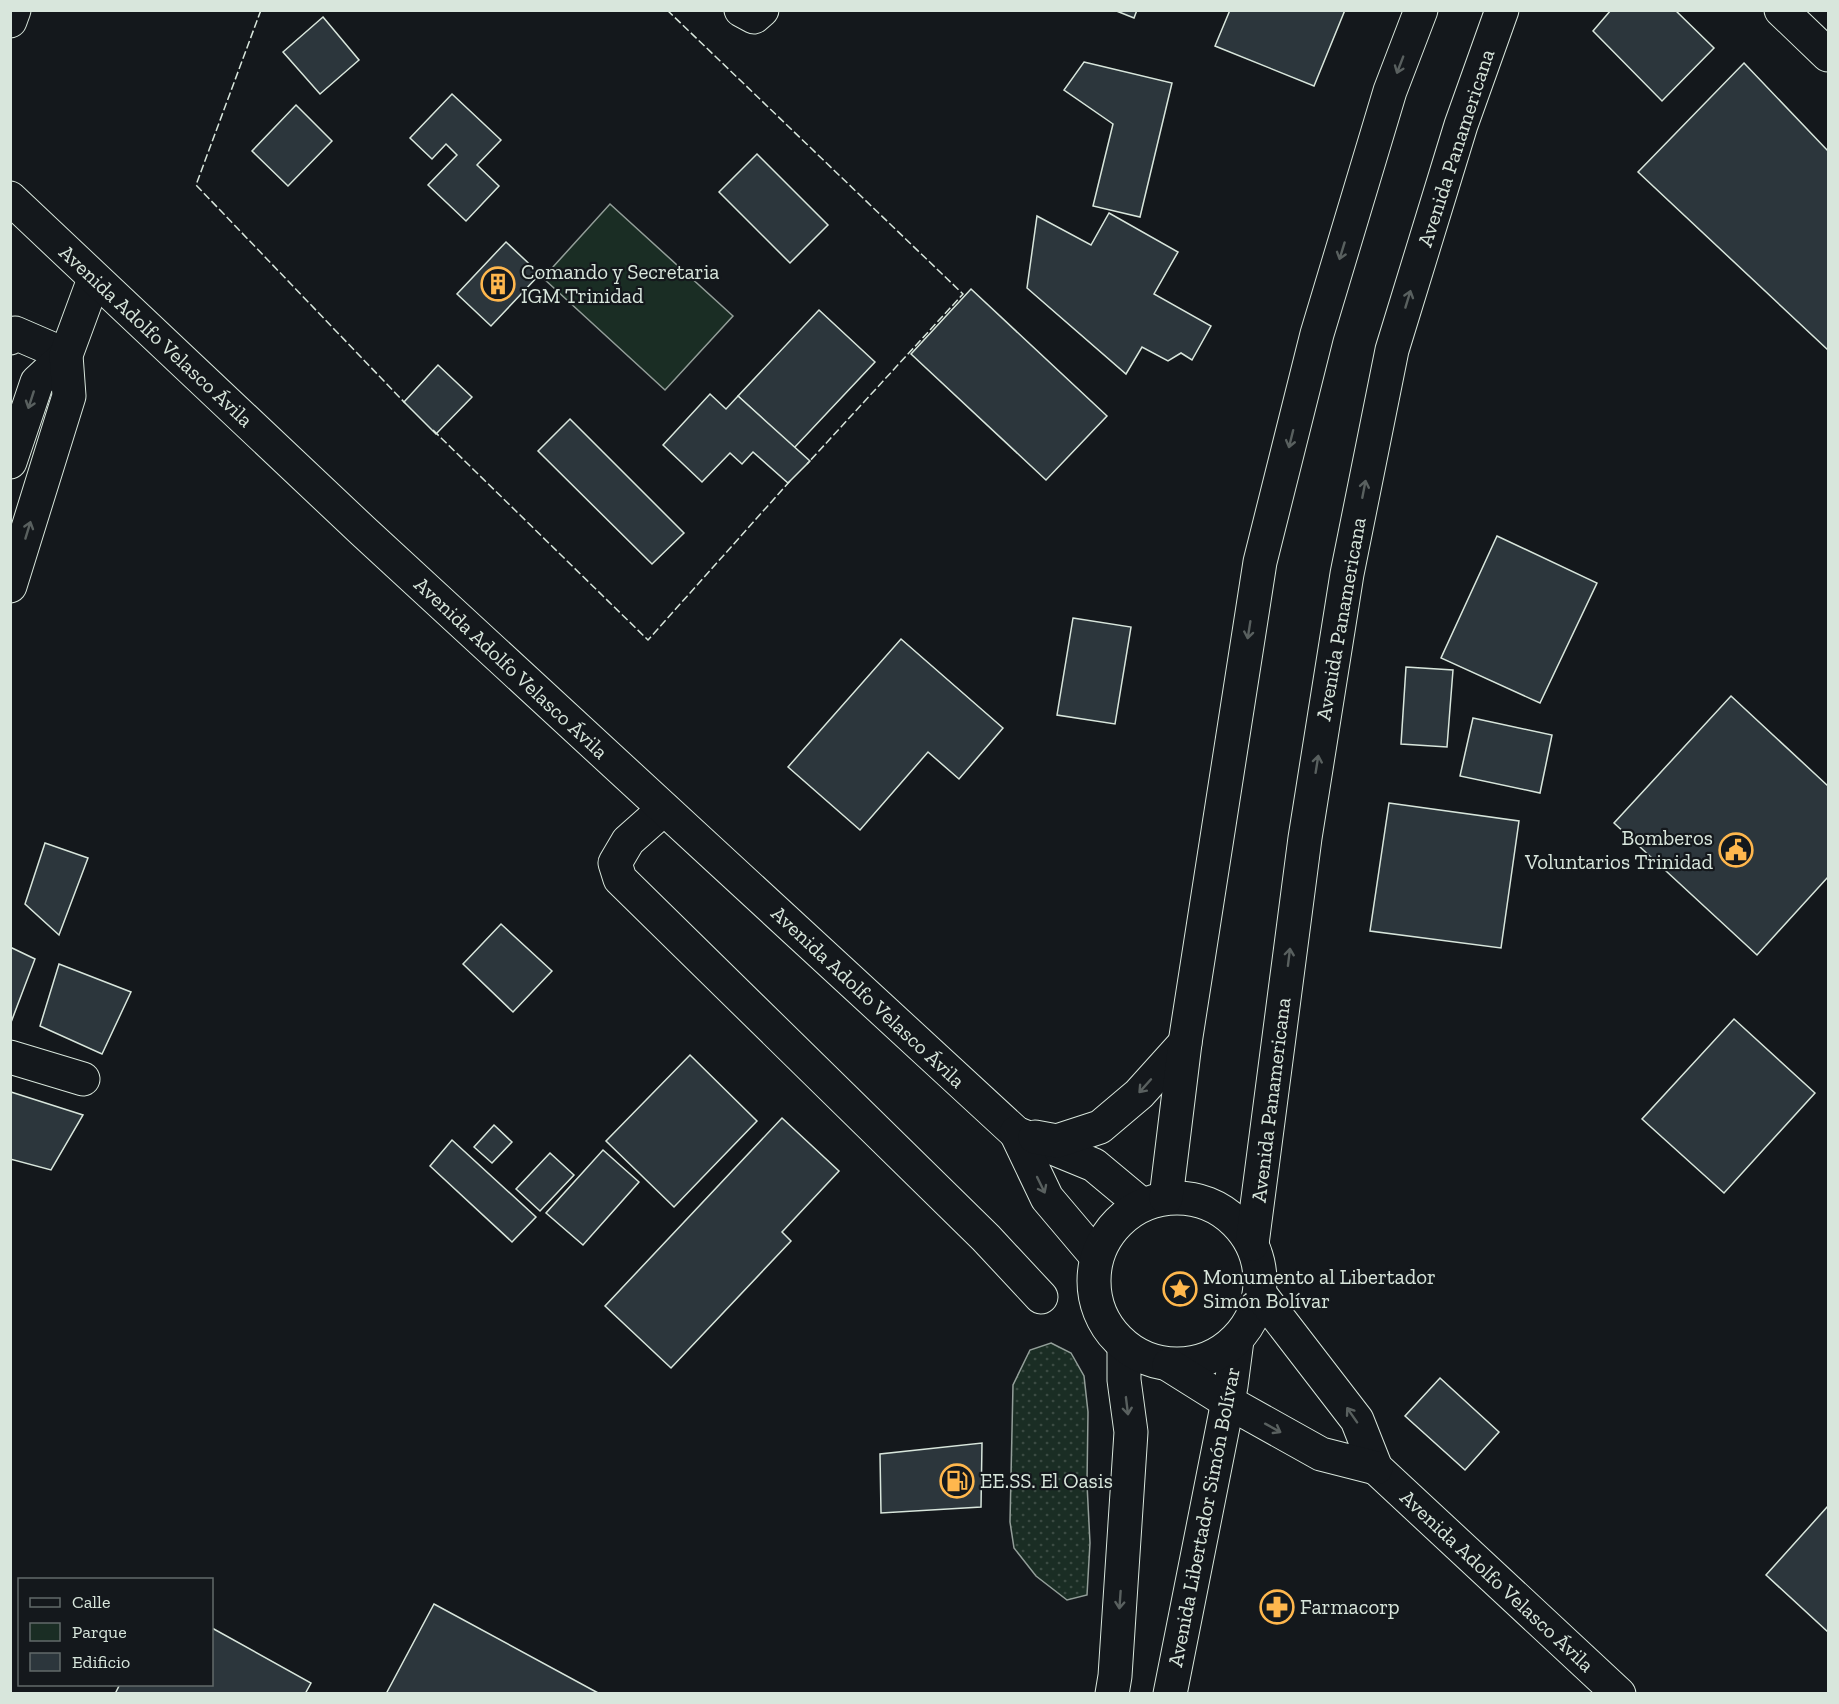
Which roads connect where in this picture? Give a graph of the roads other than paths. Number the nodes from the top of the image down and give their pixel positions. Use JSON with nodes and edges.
{"nodes":[{"id":1,"x":14,"y":10,"type":"edge"},
{"id":2,"x":741,"y":10,"type":"edge"},
{"id":3,"x":762,"y":10,"type":"edge"},
{"id":4,"x":1421,"y":10,"type":"edge"},
{"id":5,"x":1502,"y":10,"type":"edge"},
{"id":6,"x":1781,"y":10,"type":"edge"},
{"id":7,"x":10,"y":21,"type":"edge"},
{"id":8,"x":1828,"y":55,"type":"edge"},
{"id":9,"x":10,"y":198,"type":"edge"},
{"id":10,"x":94,"y":279,"type":"junction"},
{"id":11,"x":12,"y":333,"type":"edge"},
{"id":12,"x":66,"y":355,"type":"junction"},
{"id":13,"x":10,"y":462,"type":"edge"},
{"id":14,"x":10,"y":586,"type":"edge"},
{"id":15,"x":664,"y":809,"type":"junction"},
{"id":16,"x":1185,"y":1043,"type":"junction"},
{"id":17,"x":10,"y":1057,"type":"edge"},
{"id":18,"x":83,"y":1079,"type":"dead end"},
{"id":19,"x":1016,"y":1133,"type":"junction"},
{"id":20,"x":1154,"y":1201,"type":"junction"},
{"id":21,"x":1252,"y":1244,"type":"junction"},
{"id":22,"x":1096,"y":1256,"type":"junction"},
{"id":23,"x":1260,"y":1294,"type":"junction"},
{"id":24,"x":1041,"y":1297,"type":"dead end"},
{"id":25,"x":1237,"y":1340,"type":"junction"},
{"id":26,"x":1124,"y":1347,"type":"junction"},
{"id":27,"x":1169,"y":1365,"type":"junction"},
{"id":28,"x":1228,"y":1402,"type":"junction"},
{"id":29,"x":1376,"y":1468,"type":"junction"},
{"id":30,"x":1112,"y":1694,"type":"edge"},
{"id":31,"x":1170,"y":1694,"type":"edge"},
{"id":32,"x":1619,"y":1694,"type":"edge"}],
"edges":[{"from":1,"to":7,"type":"main road"},
{"from":2,"to":3,"type":"main road"},
{"from":4,"to":16,"type":"main road","one_way":true},
{"from":21,"to":5,"type":"main road","name":"Avenida Panamericana","one_way":true},
{"from":6,"to":8,"type":"main road"},
{"from":9,"to":10,"type":"main road","name":"Avenida Adolfo Velasco Ávila"},
{"from":10,"to":12,"type":"main road"},
{"from":10,"to":15,"type":"main road","name":"Avenida Adolfo Velasco Ávila"},
{"from":11,"to":12,"type":"main road"},
{"from":12,"to":13,"type":"main road","one_way":true},
{"from":14,"to":12,"type":"main road","one_way":true},
{"from":15,"to":19,"type":"main road","name":"Avenida Adolfo Velasco Ávila"},
{"from":15,"to":24,"type":"main road"},
{"from":16,"to":19,"type":"main road","one_way":true},
{"from":16,"to":20,"type":"main road"},
{"from":17,"to":18,"type":"main road"},
{"from":19,"to":20,"type":"main road","name":"Avenida Adolfo Velasco Ávila"},
{"from":19,"to":22,"type":"main road","name":"Avenida Adolfo Velasco Ávila","one_way":true},
{"from":20,"to":21,"type":"main road"},
{"from":20,"to":22,"type":"main road"},
{"from":21,"to":23,"type":"main road"},
{"from":22,"to":26,"type":"main road"},
{"from":23,"to":25,"type":"main road"},
{"from":29,"to":23,"type":"main road","name":"Avenida Adolfo Velasco Ávila","one_way":true},
{"from":25,"to":27,"type":"main road"},
{"from":25,"to":28,"type":"main road","name":"Avenida Libertador Simón Bolívar"},
{"from":26,"to":27,"type":"main road"},
{"from":26,"to":30,"type":"main road","one_way":true},
{"from":27,"to":28,"type":"main road","name":"Avenida Adolfo Velasco Ávila"},
{"from":28,"to":29,"type":"main road","name":"Avenida Adolfo Velasco Ávila","one_way":true},
{"from":28,"to":31,"type":"main road","name":"Avenida Libertador Simón Bolívar"},
{"from":29,"to":32,"type":"main road","name":"Avenida Adolfo Velasco Ávila"}]}
